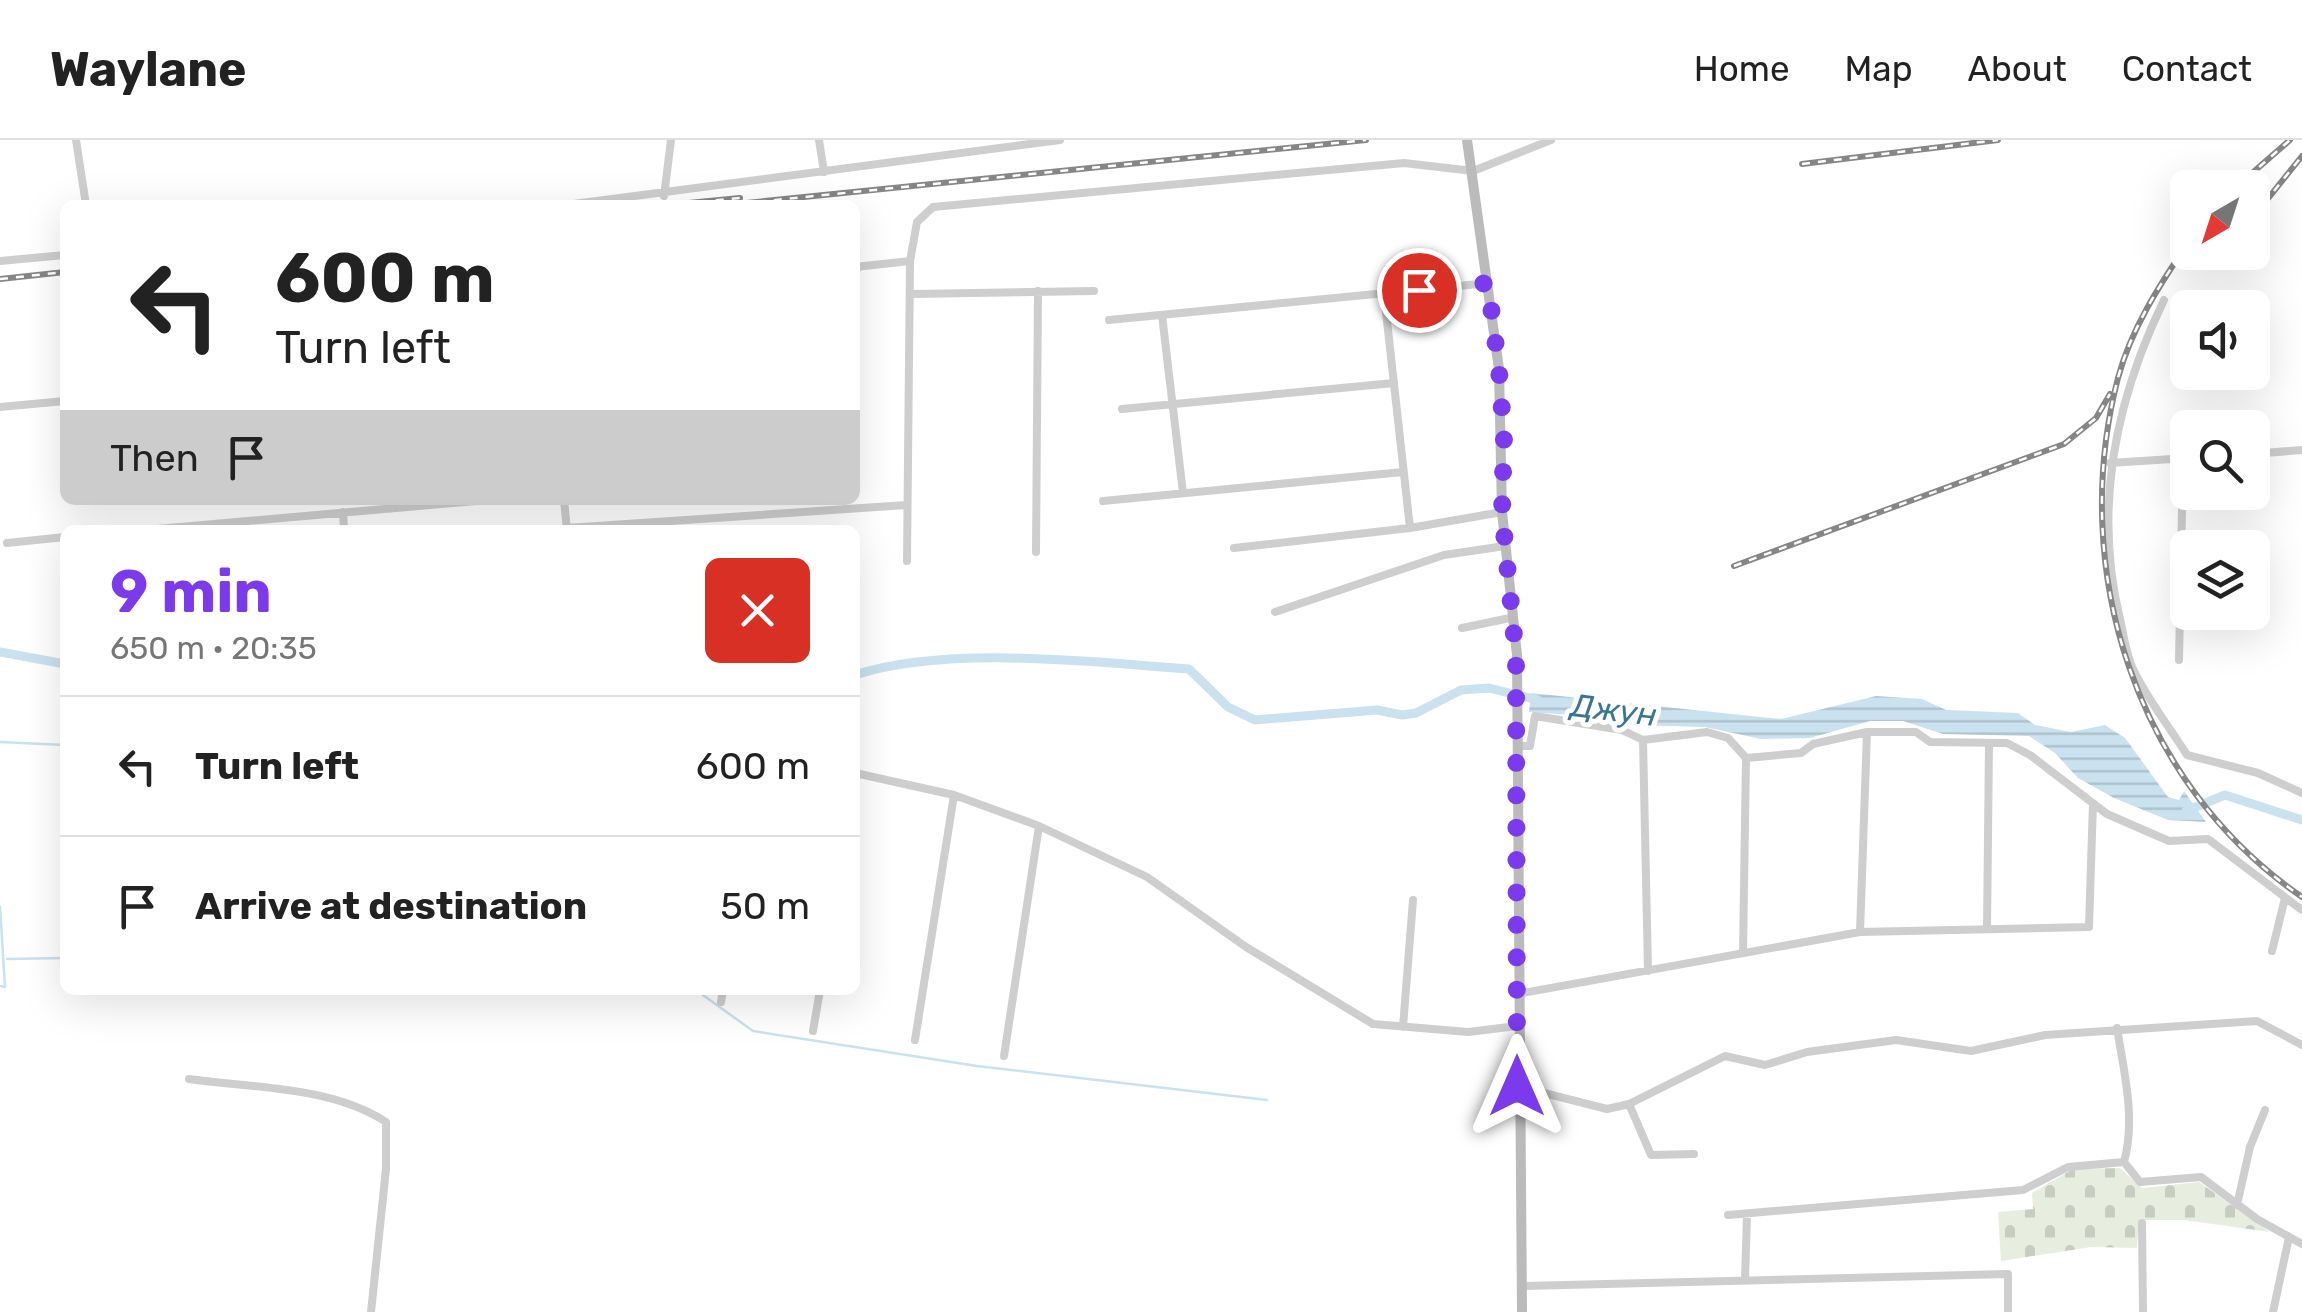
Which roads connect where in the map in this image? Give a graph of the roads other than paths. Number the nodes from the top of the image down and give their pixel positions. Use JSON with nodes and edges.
{"nodes":[{"id":1,"x":76,"y":140,"type":"edge"},
{"id":2,"x":671,"y":140,"type":"edge"},
{"id":3,"x":819,"y":140,"type":"edge"},
{"id":4,"x":1060,"y":140,"type":"edge"},
{"id":5,"x":1467,"y":140,"type":"edge"},
{"id":6,"x":1550,"y":140,"type":"edge"},
{"id":7,"x":1474,"y":171,"type":"junction"},
{"id":8,"x":824,"y":172,"type":"junction"},
{"id":9,"x":664,"y":196,"type":"junction"},
{"id":10,"x":85,"y":200,"type":"edge"},
{"id":11,"x":620,"y":200,"type":"edge"},
{"id":12,"x":60,"y":256,"type":"edge"},
{"id":13,"x":0,"y":262,"type":"edge"},
{"id":14,"x":910,"y":262,"type":"junction"},
{"id":15,"x":860,"y":267,"type":"edge"},
{"id":16,"x":1488,"y":283,"type":"junction"},
{"id":17,"x":1038,"y":291,"type":"junction"},
{"id":18,"x":1094,"y":291,"type":"dead end"},
{"id":19,"x":913,"y":294,"type":"junction"},
{"id":20,"x":1384,"y":294,"type":"junction"},
{"id":21,"x":2164,"y":300,"type":"dead end"},
{"id":22,"x":1162,"y":315,"type":"junction"},
{"id":23,"x":1109,"y":320,"type":"dead end"},
{"id":24,"x":1394,"y":383,"type":"junction"},
{"id":25,"x":60,"y":401,"type":"edge"},
{"id":26,"x":1171,"y":406,"type":"junction"},
{"id":27,"x":0,"y":407,"type":"edge"},
{"id":28,"x":1122,"y":409,"type":"dead end"},
{"id":29,"x":2302,"y":450,"type":"edge"},
{"id":30,"x":2270,"y":453,"type":"edge"},
{"id":31,"x":2170,"y":459,"type":"edge"},
{"id":32,"x":2110,"y":463,"type":"junction"},
{"id":33,"x":1404,"y":472,"type":"junction"},
{"id":34,"x":1183,"y":493,"type":"junction"},
{"id":35,"x":1103,"y":501,"type":"dead end"},
{"id":36,"x":906,"y":504,"type":"junction"},
{"id":37,"x":427,"y":505,"type":"edge"},
{"id":38,"x":2183,"y":510,"type":"edge"},
{"id":39,"x":343,"y":512,"type":"junction"},
{"id":40,"x":1502,"y":512,"type":"junction"},
{"id":41,"x":201,"y":525,"type":"edge"},
{"id":42,"x":344,"y":525,"type":"edge"},
{"id":43,"x":620,"y":525,"type":"edge"},
{"id":44,"x":1410,"y":528,"type":"junction"},
{"id":45,"x":60,"y":538,"type":"edge"},
{"id":46,"x":7,"y":543,"type":"dead end"},
{"id":47,"x":1505,"y":546,"type":"junction"},
{"id":48,"x":1234,"y":548,"type":"dead end"},
{"id":49,"x":1036,"y":552,"type":"dead end"},
{"id":50,"x":906,"y":561,"type":"dead end"},
{"id":51,"x":1276,"y":612,"type":"dead end"},
{"id":52,"x":1510,"y":618,"type":"junction"},
{"id":53,"x":1462,"y":628,"type":"dead end"},
{"id":54,"x":2179,"y":660,"type":"dead end"},
{"id":55,"x":1867,"y":732,"type":"junction"},
{"id":56,"x":1643,"y":740,"type":"junction"},
{"id":57,"x":1989,"y":743,"type":"junction"},
{"id":58,"x":1518,"y":746,"type":"junction"},
{"id":59,"x":1746,"y":758,"type":"junction"},
{"id":60,"x":860,"y":774,"type":"edge"},
{"id":61,"x":2302,"y":793,"type":"edge"},
{"id":62,"x":954,"y":795,"type":"junction"},
{"id":63,"x":2093,"y":803,"type":"junction"},
{"id":64,"x":1039,"y":826,"type":"junction"},
{"id":65,"x":2284,"y":898,"type":"junction"},
{"id":66,"x":1413,"y":900,"type":"dead end"},
{"id":67,"x":2302,"y":910,"type":"edge"},
{"id":68,"x":1987,"y":928,"type":"junction"},
{"id":69,"x":1860,"y":932,"type":"junction"},
{"id":70,"x":2272,"y":951,"type":"dead end"},
{"id":71,"x":1743,"y":953,"type":"junction"},
{"id":72,"x":1648,"y":971,"type":"junction"},
{"id":73,"x":1517,"y":994,"type":"junction"},
{"id":74,"x":722,"y":995,"type":"edge"},
{"id":75,"x":819,"y":995,"type":"edge"},
{"id":76,"x":721,"y":1002,"type":"dead end"},
{"id":77,"x":1403,"y":1026,"type":"junction"},
{"id":78,"x":1517,"y":1026,"type":"junction"},
{"id":79,"x":2117,"y":1028,"type":"junction"},
{"id":80,"x":813,"y":1031,"type":"dead end"},
{"id":81,"x":915,"y":1040,"type":"dead end"},
{"id":82,"x":2302,"y":1044,"type":"edge"},
{"id":83,"x":1004,"y":1056,"type":"dead end"},
{"id":84,"x":189,"y":1079,"type":"dead end"},
{"id":85,"x":1517,"y":1086,"type":"junction"},
{"id":86,"x":1629,"y":1104,"type":"junction"},
{"id":87,"x":2265,"y":1110,"type":"dead end"},
{"id":88,"x":1694,"y":1154,"type":"dead end"},
{"id":89,"x":2124,"y":1162,"type":"junction"},
{"id":90,"x":2237,"y":1205,"type":"junction"},
{"id":91,"x":1728,"y":1215,"type":"dead end"},
{"id":92,"x":1747,"y":1216,"type":"junction"},
{"id":93,"x":2142,"y":1223,"type":"dead end"},
{"id":94,"x":2289,"y":1237,"type":"junction"},
{"id":95,"x":2302,"y":1244,"type":"edge"},
{"id":96,"x":1745,"y":1278,"type":"junction"},
{"id":97,"x":1522,"y":1286,"type":"junction"},
{"id":98,"x":372,"y":1312,"type":"edge"},
{"id":99,"x":1522,"y":1312,"type":"edge"},
{"id":100,"x":2008,"y":1312,"type":"edge"},
{"id":101,"x":2143,"y":1312,"type":"edge"},
{"id":102,"x":2273,"y":1312,"type":"edge"}],
"edges":[{"from":1,"to":10,"type":"street"},
{"from":2,"to":9,"type":"street"},
{"from":3,"to":8,"type":"street"},
{"from":4,"to":8,"type":"street"},
{"from":5,"to":7,"type":"main road"},
{"from":6,"to":7,"type":"street"},
{"from":7,"to":14,"type":"street"},
{"from":7,"to":16,"type":"main road"},
{"from":8,"to":9,"type":"street"},
{"from":9,"to":11,"type":"street"},
{"from":12,"to":13,"type":"street"},
{"from":14,"to":15,"type":"street"},
{"from":14,"to":19,"type":"street"},
{"from":16,"to":20,"type":"street"},
{"from":16,"to":40,"type":"main road"},
{"from":17,"to":18,"type":"street"},
{"from":17,"to":19,"type":"street"},
{"from":17,"to":49,"type":"street"},
{"from":19,"to":36,"type":"street"},
{"from":20,"to":22,"type":"street"},
{"from":20,"to":24,"type":"street"},
{"from":21,"to":32,"type":"street"},
{"from":22,"to":23,"type":"street"},
{"from":22,"to":26,"type":"street"},
{"from":24,"to":26,"type":"street"},
{"from":24,"to":33,"type":"street"},
{"from":25,"to":27,"type":"street"},
{"from":26,"to":28,"type":"street"},
{"from":26,"to":34,"type":"street"},
{"from":29,"to":30,"type":"street"},
{"from":31,"to":32,"type":"street"},
{"from":32,"to":61,"type":"street"},
{"from":33,"to":34,"type":"street"},
{"from":33,"to":44,"type":"street"},
{"from":34,"to":35,"type":"street"},
{"from":36,"to":43,"type":"street"},
{"from":36,"to":50,"type":"street"},
{"from":37,"to":39,"type":"street"},
{"from":38,"to":54,"type":"street"},
{"from":39,"to":41,"type":"street"},
{"from":39,"to":42,"type":"street"},
{"from":40,"to":44,"type":"street"},
{"from":40,"to":47,"type":"main road"},
{"from":44,"to":48,"type":"street"},
{"from":45,"to":46,"type":"street"},
{"from":47,"to":51,"type":"street"},
{"from":47,"to":52,"type":"main road"},
{"from":52,"to":53,"type":"street"},
{"from":52,"to":58,"type":"main road"},
{"from":55,"to":57,"type":"street"},
{"from":55,"to":59,"type":"street"},
{"from":55,"to":69,"type":"street"},
{"from":56,"to":58,"type":"street"},
{"from":56,"to":59,"type":"street"},
{"from":56,"to":72,"type":"street"},
{"from":57,"to":63,"type":"street"},
{"from":57,"to":68,"type":"street"},
{"from":58,"to":73,"type":"main road"},
{"from":59,"to":71,"type":"street"},
{"from":60,"to":62,"type":"street"},
{"from":62,"to":64,"type":"street"},
{"from":62,"to":81,"type":"street"},
{"from":63,"to":65,"type":"street"},
{"from":63,"to":68,"type":"street"},
{"from":64,"to":77,"type":"street"},
{"from":64,"to":83,"type":"street"},
{"from":65,"to":67,"type":"street"},
{"from":65,"to":70,"type":"street"},
{"from":66,"to":77,"type":"street"},
{"from":68,"to":69,"type":"street"},
{"from":69,"to":71,"type":"street"},
{"from":71,"to":72,"type":"street"},
{"from":72,"to":73,"type":"street"},
{"from":73,"to":78,"type":"main road"},
{"from":74,"to":76,"type":"street"},
{"from":75,"to":80,"type":"street"},
{"from":77,"to":78,"type":"street"},
{"from":78,"to":85,"type":"main road"},
{"from":79,"to":82,"type":"street"},
{"from":79,"to":86,"type":"street"},
{"from":79,"to":89,"type":"street"},
{"from":84,"to":98,"type":"street"},
{"from":85,"to":86,"type":"street"},
{"from":85,"to":97,"type":"main road"},
{"from":86,"to":88,"type":"street"},
{"from":87,"to":90,"type":"street"},
{"from":89,"to":90,"type":"street"},
{"from":89,"to":92,"type":"street"},
{"from":90,"to":94,"type":"street"},
{"from":91,"to":92,"type":"street"},
{"from":92,"to":96,"type":"street"},
{"from":93,"to":101,"type":"street"},
{"from":94,"to":95,"type":"street"},
{"from":94,"to":102,"type":"street"},
{"from":96,"to":97,"type":"street"},
{"from":96,"to":100,"type":"street"},
{"from":97,"to":99,"type":"main road"}]}
